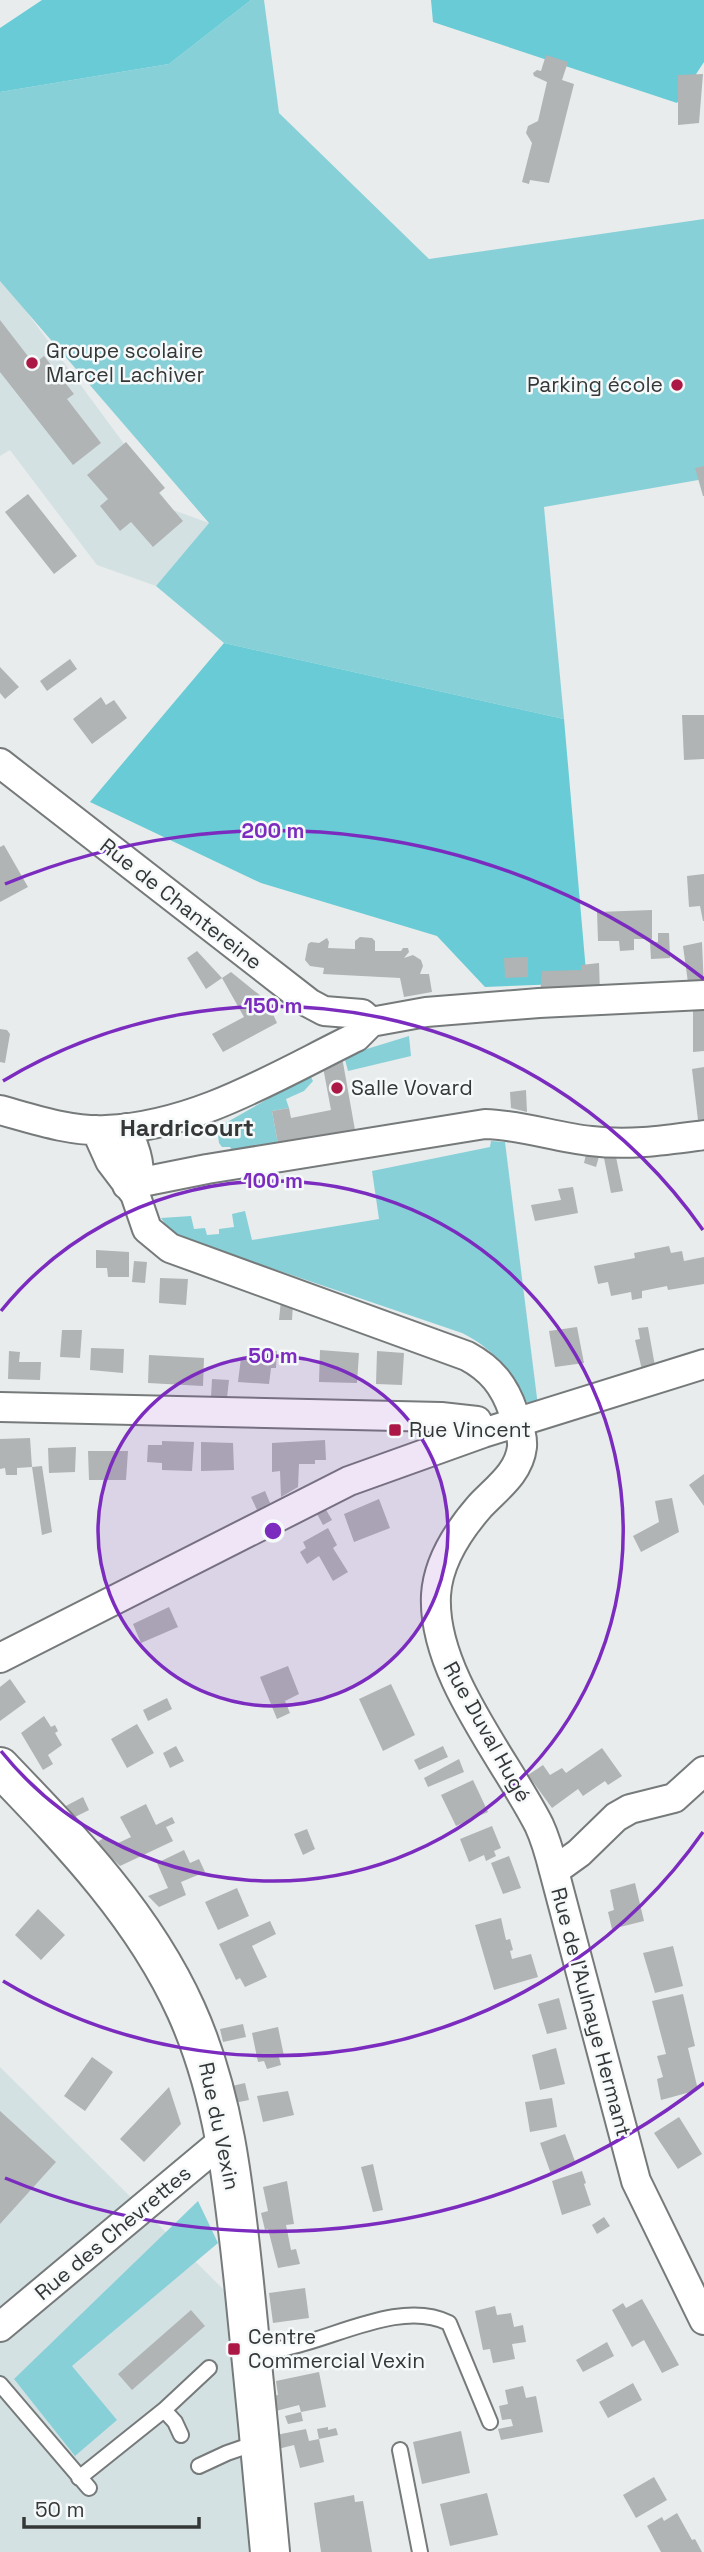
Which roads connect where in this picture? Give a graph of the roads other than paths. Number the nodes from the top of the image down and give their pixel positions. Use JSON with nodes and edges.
{"nodes":[{"id":1,"x":0,"y":764,"type":"edge"},
{"id":2,"x":704,"y":995,"type":"edge"},
{"id":3,"x":370,"y":1022,"type":"junction"},
{"id":4,"x":0,"y":1110,"type":"edge"},
{"id":5,"x":126,"y":1128,"type":"junction"},
{"id":6,"x":96,"y":1130,"type":"junction"},
{"id":7,"x":704,"y":1135,"type":"edge"},
{"id":8,"x":133,"y":1187,"type":"junction"},
{"id":9,"x":704,"y":1364,"type":"edge"},
{"id":10,"x":0,"y":1407,"type":"edge"},
{"id":11,"x":497,"y":1428,"type":"junction"},
{"id":12,"x":0,"y":1658,"type":"edge"},
{"id":13,"x":0,"y":1767,"type":"edge"},
{"id":14,"x":704,"y":1771,"type":"edge"},
{"id":15,"x":13,"y":1801,"type":"edge"},
{"id":16,"x":554,"y":1871,"type":"junction"},
{"id":17,"x":225,"y":2139,"type":"junction"},
{"id":18,"x":704,"y":2320,"type":"edge"},
{"id":19,"x":0,"y":2327,"type":"edge"},
{"id":20,"x":251,"y":2351,"type":"junction"},
{"id":21,"x":209,"y":2368,"type":"dead end"},
{"id":22,"x":0,"y":2384,"type":"edge"},
{"id":23,"x":164,"y":2410,"type":"junction"},
{"id":24,"x":490,"y":2422,"type":"dead end"},
{"id":25,"x":181,"y":2435,"type":"dead end"},
{"id":26,"x":259,"y":2442,"type":"junction"},
{"id":27,"x":400,"y":2451,"type":"dead end"},
{"id":28,"x":200,"y":2466,"type":"dead end"},
{"id":29,"x":270,"y":2552,"type":"edge"},
{"id":30,"x":420,"y":2552,"type":"edge"}],
"edges":[{"from":1,"to":3,"type":"street","name":"Rue de Chantereine"},
{"from":2,"to":3,"type":"street"},
{"from":3,"to":5,"type":"street"},
{"from":4,"to":6,"type":"street"},
{"from":5,"to":6,"type":"street"},
{"from":5,"to":8,"type":"street","name":"Rue Duval Hugé"},
{"from":6,"to":8,"type":"street","name":"Rue Duval Hugé"},
{"from":7,"to":8,"type":"street"},
{"from":8,"to":11,"type":"street","name":"Rue Duval Hugé"},
{"from":9,"to":11,"type":"street"},
{"from":10,"to":11,"type":"street"},
{"from":11,"to":12,"type":"street"},
{"from":11,"to":16,"type":"street","name":"Rue Duval Hugé"},
{"from":13,"to":15,"type":"main road","name":"Rue du Vexin"},
{"from":14,"to":16,"type":"street","name":"Rue de l'Aulnaye Hermant"},
{"from":15,"to":17,"type":"main road","name":"Rue du Vexin"},
{"from":16,"to":18,"type":"street","name":"Rue de l'Aulnaye Hermant"},
{"from":17,"to":19,"type":"street","name":"Rue des Chevrettes"},
{"from":17,"to":20,"type":"main road","name":"Rue du Vexin"},
{"from":20,"to":24,"type":"lane"},
{"from":20,"to":26,"type":"main road","name":"Rue du Vexin"},
{"from":21,"to":23,"type":"lane"},
{"from":22,"to":23,"type":"lane"},
{"from":23,"to":25,"type":"lane"},
{"from":26,"to":28,"type":"lane"},
{"from":26,"to":29,"type":"main road","name":"Rue du Vexin"},
{"from":27,"to":30,"type":"lane"}]}
